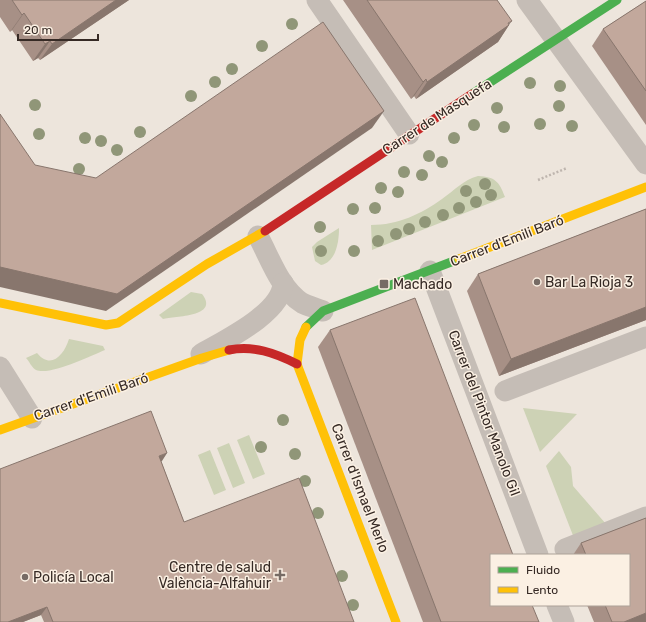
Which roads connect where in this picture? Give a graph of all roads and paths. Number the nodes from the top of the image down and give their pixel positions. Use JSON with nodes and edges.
{"nodes":[{"id":1,"x":317,"y":0,"type":"edge"},
{"id":2,"x":527,"y":0,"type":"edge"},
{"id":3,"x":617,"y":0,"type":"edge"},
{"id":4,"x":556,"y":41,"type":"junction"},
{"id":5,"x":409,"y":134,"type":"junction"},
{"id":6,"x":646,"y":164,"type":"edge"},
{"id":7,"x":567,"y":168,"type":"dead end"},
{"id":8,"x":538,"y":180,"type":"dead end"},
{"id":9,"x":646,"y":187,"type":"edge"},
{"id":10,"x":258,"y":236,"type":"junction"},
{"id":11,"x":430,"y":271,"type":"junction"},
{"id":12,"x":283,"y":283,"type":"junction"},
{"id":13,"x":0,"y":302,"type":"edge"},
{"id":14,"x":323,"y":311,"type":"junction"},
{"id":15,"x":646,"y":337,"type":"edge"},
{"id":16,"x":297,"y":364,"type":"junction"},
{"id":17,"x":182,"y":365,"type":"junction"},
{"id":18,"x":0,"y":367,"type":"edge"},
{"id":19,"x":505,"y":391,"type":"dead end"},
{"id":20,"x":32,"y":418,"type":"junction"},
{"id":21,"x":0,"y":430,"type":"edge"},
{"id":22,"x":646,"y":517,"type":"edge"},
{"id":23,"x":565,"y":549,"type":"dead end"},
{"id":24,"x":538,"y":554,"type":"edge"},
{"id":25,"x":557,"y":606,"type":"edge"},
{"id":26,"x":396,"y":622,"type":"edge"},
{"id":27,"x":564,"y":622,"type":"edge"}],
"edges":[{"from":1,"to":5,"type":"street"},
{"from":2,"to":4,"type":"street"},
{"from":3,"to":4,"type":"street","name":"Carrer de Masquefa"},
{"from":4,"to":5,"type":"street","name":"Carrer de Masquefa"},
{"from":4,"to":6,"type":"street"},
{"from":5,"to":10,"type":"street","name":"Carrer de Masquefa"},
{"from":7,"to":8,"type":"path"},
{"from":9,"to":11,"type":"street","name":"Carrer d'Emili Baró"},
{"from":10,"to":12,"type":"street"},
{"from":10,"to":13,"type":"street","name":"Carrer de Masquefa"},
{"from":11,"to":14,"type":"street","name":"Carrer d'Emili Baró"},
{"from":11,"to":24,"type":"street","name":"Carrer del Pintor Manolo Gil"},
{"from":12,"to":14,"type":"street"},
{"from":12,"to":17,"type":"street","name":"Carrer d'Emili Baró"},
{"from":14,"to":16,"type":"street","name":"Carrer d'Emili Baró"},
{"from":15,"to":19,"type":"street"},
{"from":16,"to":17,"type":"street","name":"Carrer d'Emili Baró"},
{"from":16,"to":26,"type":"street","name":"Carrer d'Ismael Merlo"},
{"from":17,"to":20,"type":"street","name":"Carrer d'Emili Baró"},
{"from":18,"to":20,"type":"street"},
{"from":20,"to":21,"type":"street","name":"Carrer d'Emili Baró"},
{"from":22,"to":23,"type":"street"},
{"from":25,"to":27,"type":"street"}]}
